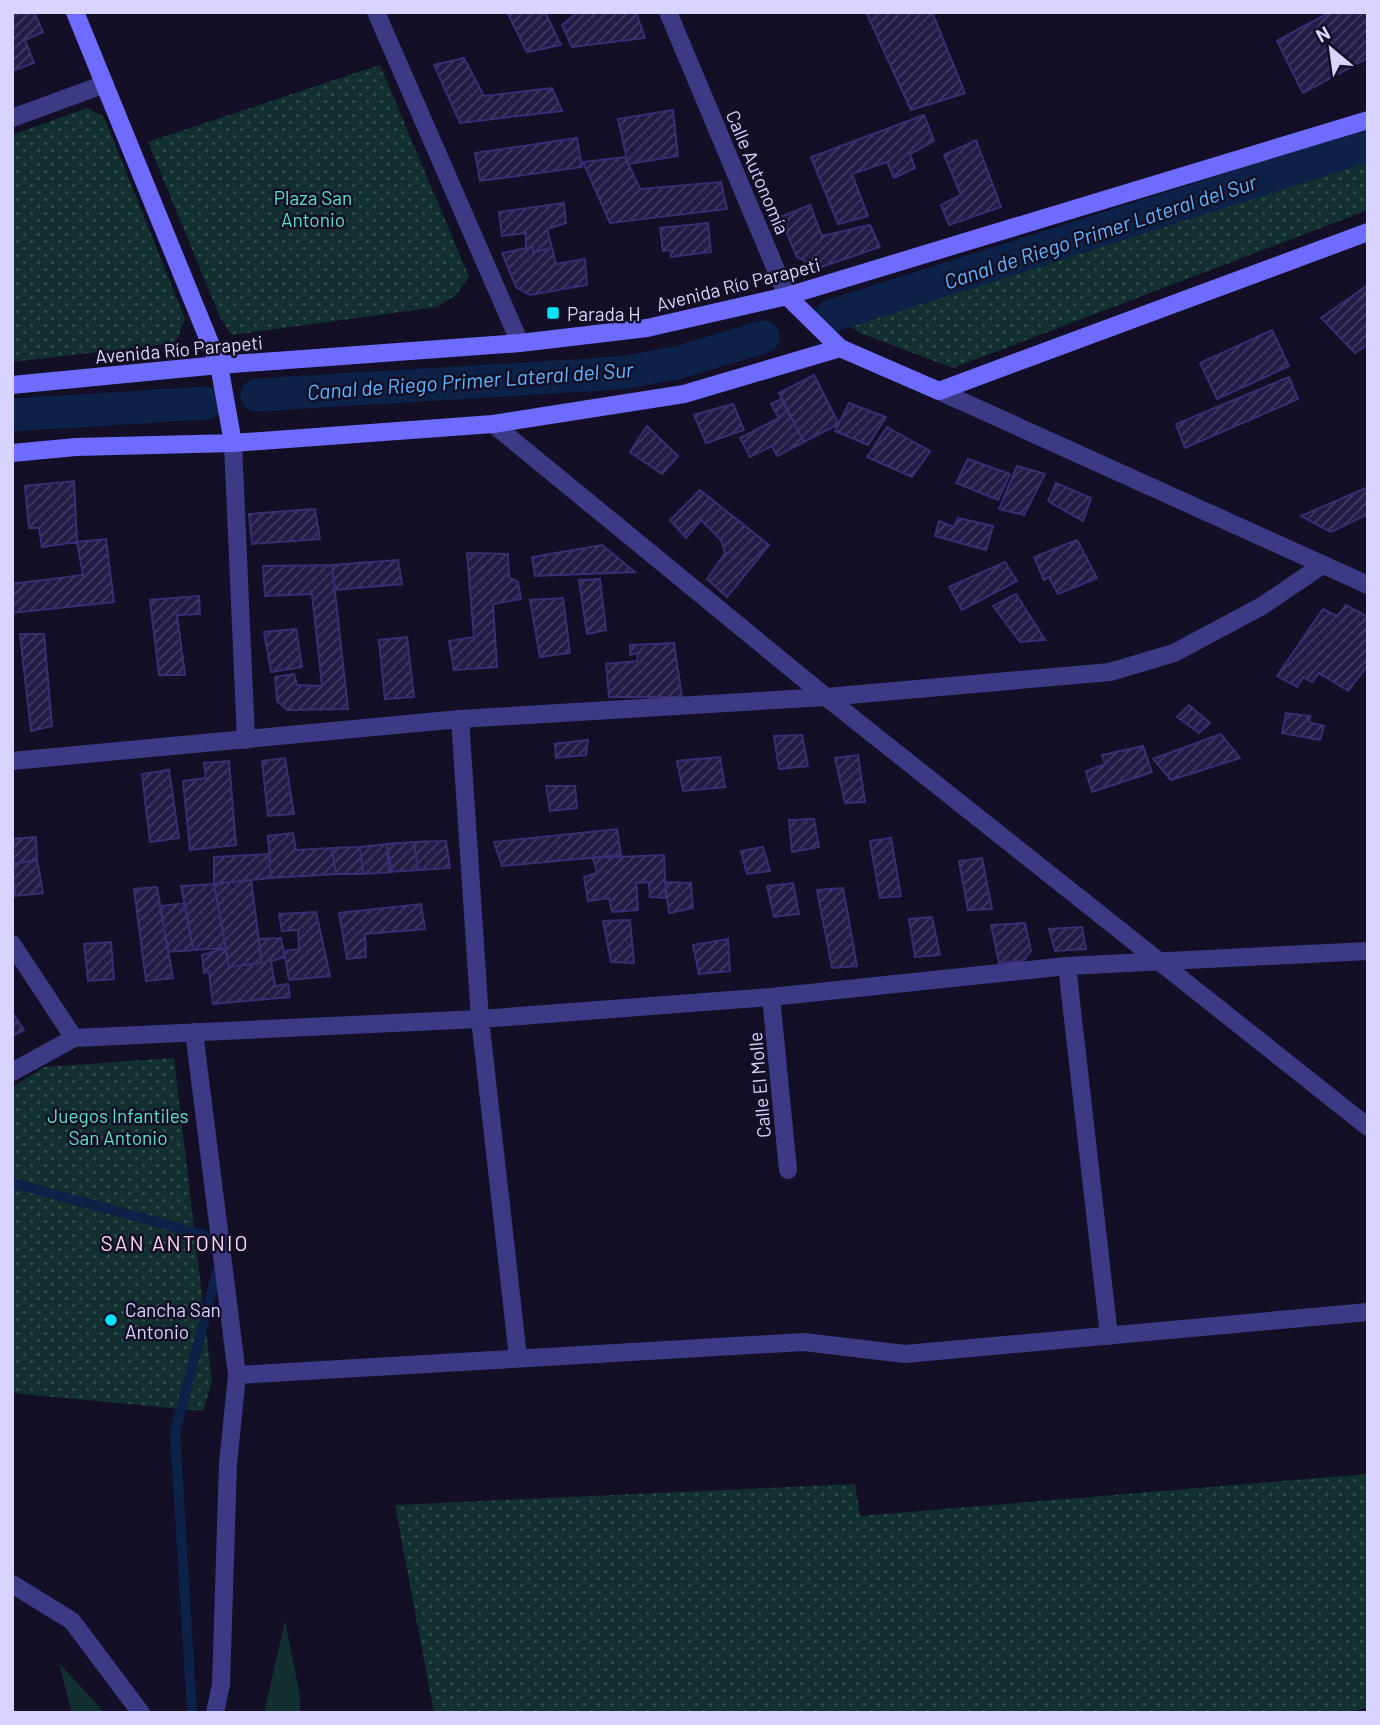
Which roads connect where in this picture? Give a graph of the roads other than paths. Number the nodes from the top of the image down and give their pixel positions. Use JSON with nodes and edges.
{"nodes":[{"id":1,"x":75,"y":12,"type":"edge"},
{"id":2,"x":376,"y":12,"type":"edge"},
{"id":3,"x":668,"y":12,"type":"edge"},
{"id":4,"x":106,"y":84,"type":"junction"},
{"id":5,"x":12,"y":118,"type":"edge"},
{"id":6,"x":1368,"y":120,"type":"edge"},
{"id":7,"x":1368,"y":232,"type":"edge"},
{"id":8,"x":788,"y":296,"type":"junction"},
{"id":9,"x":520,"y":343,"type":"junction"},
{"id":10,"x":840,"y":348,"type":"junction"},
{"id":11,"x":219,"y":365,"type":"junction"},
{"id":12,"x":12,"y":385,"type":"edge"},
{"id":13,"x":939,"y":391,"type":"junction"},
{"id":14,"x":494,"y":424,"type":"junction"},
{"id":15,"x":233,"y":443,"type":"junction"},
{"id":16,"x":12,"y":453,"type":"edge"},
{"id":17,"x":1321,"y":566,"type":"junction"},
{"id":18,"x":1368,"y":585,"type":"edge"},
{"id":19,"x":826,"y":697,"type":"junction"},
{"id":20,"x":460,"y":719,"type":"junction"},
{"id":21,"x":246,"y":740,"type":"junction"},
{"id":22,"x":12,"y":761,"type":"edge"},
{"id":23,"x":12,"y":944,"type":"edge"},
{"id":24,"x":1368,"y":951,"type":"edge"},
{"id":25,"x":1157,"y":960,"type":"junction"},
{"id":26,"x":1067,"y":966,"type":"junction"},
{"id":27,"x":771,"y":997,"type":"junction"},
{"id":28,"x":480,"y":1019,"type":"junction"},
{"id":29,"x":194,"y":1032,"type":"junction"},
{"id":30,"x":74,"y":1038,"type":"junction"},
{"id":31,"x":12,"y":1072,"type":"edge"},
{"id":32,"x":1368,"y":1127,"type":"edge"},
{"id":33,"x":788,"y":1170,"type":"dead end"},
{"id":34,"x":1368,"y":1312,"type":"edge"},
{"id":35,"x":1110,"y":1336,"type":"junction"},
{"id":36,"x":517,"y":1357,"type":"junction"},
{"id":37,"x":237,"y":1376,"type":"junction"},
{"id":38,"x":12,"y":1584,"type":"edge"},
{"id":39,"x":141,"y":1713,"type":"edge"},
{"id":40,"x":215,"y":1713,"type":"edge"}],
"edges":[{"from":1,"to":4,"type":"main road"},
{"from":2,"to":9,"type":"street"},
{"from":3,"to":8,"type":"street","name":"Calle Autonomía"},
{"from":4,"to":5,"type":"street"},
{"from":4,"to":11,"type":"main road"},
{"from":6,"to":8,"type":"main road","name":"Avenida Río Parapeti"},
{"from":7,"to":13,"type":"main road"},
{"from":8,"to":9,"type":"main road","name":"Avenida Río Parapeti"},
{"from":8,"to":10,"type":"main road","name":"Calle Autonomía"},
{"from":9,"to":11,"type":"main road","name":"Avenida Río Parapeti"},
{"from":10,"to":13,"type":"main road","name":"Calle Autonomía"},
{"from":10,"to":14,"type":"main road"},
{"from":11,"to":12,"type":"main road","name":"Avenida Río Parapeti"},
{"from":11,"to":15,"type":"main road"},
{"from":13,"to":17,"type":"street"},
{"from":14,"to":15,"type":"main road"},
{"from":14,"to":19,"type":"street"},
{"from":15,"to":16,"type":"main road"},
{"from":15,"to":21,"type":"street"},
{"from":17,"to":18,"type":"street"},
{"from":17,"to":19,"type":"street"},
{"from":19,"to":20,"type":"street"},
{"from":19,"to":25,"type":"street"},
{"from":20,"to":21,"type":"street"},
{"from":20,"to":28,"type":"street"},
{"from":21,"to":22,"type":"street"},
{"from":23,"to":30,"type":"street"},
{"from":24,"to":25,"type":"street"},
{"from":25,"to":26,"type":"street"},
{"from":25,"to":32,"type":"street"},
{"from":26,"to":27,"type":"street"},
{"from":26,"to":35,"type":"street"},
{"from":27,"to":28,"type":"street"},
{"from":27,"to":33,"type":"street","name":"Calle El Molle"},
{"from":28,"to":29,"type":"street"},
{"from":28,"to":36,"type":"street"},
{"from":29,"to":30,"type":"street"},
{"from":29,"to":37,"type":"street"},
{"from":30,"to":31,"type":"street"},
{"from":34,"to":35,"type":"street"},
{"from":35,"to":36,"type":"street"},
{"from":36,"to":37,"type":"street"},
{"from":37,"to":40,"type":"street"},
{"from":38,"to":39,"type":"street"}]}
